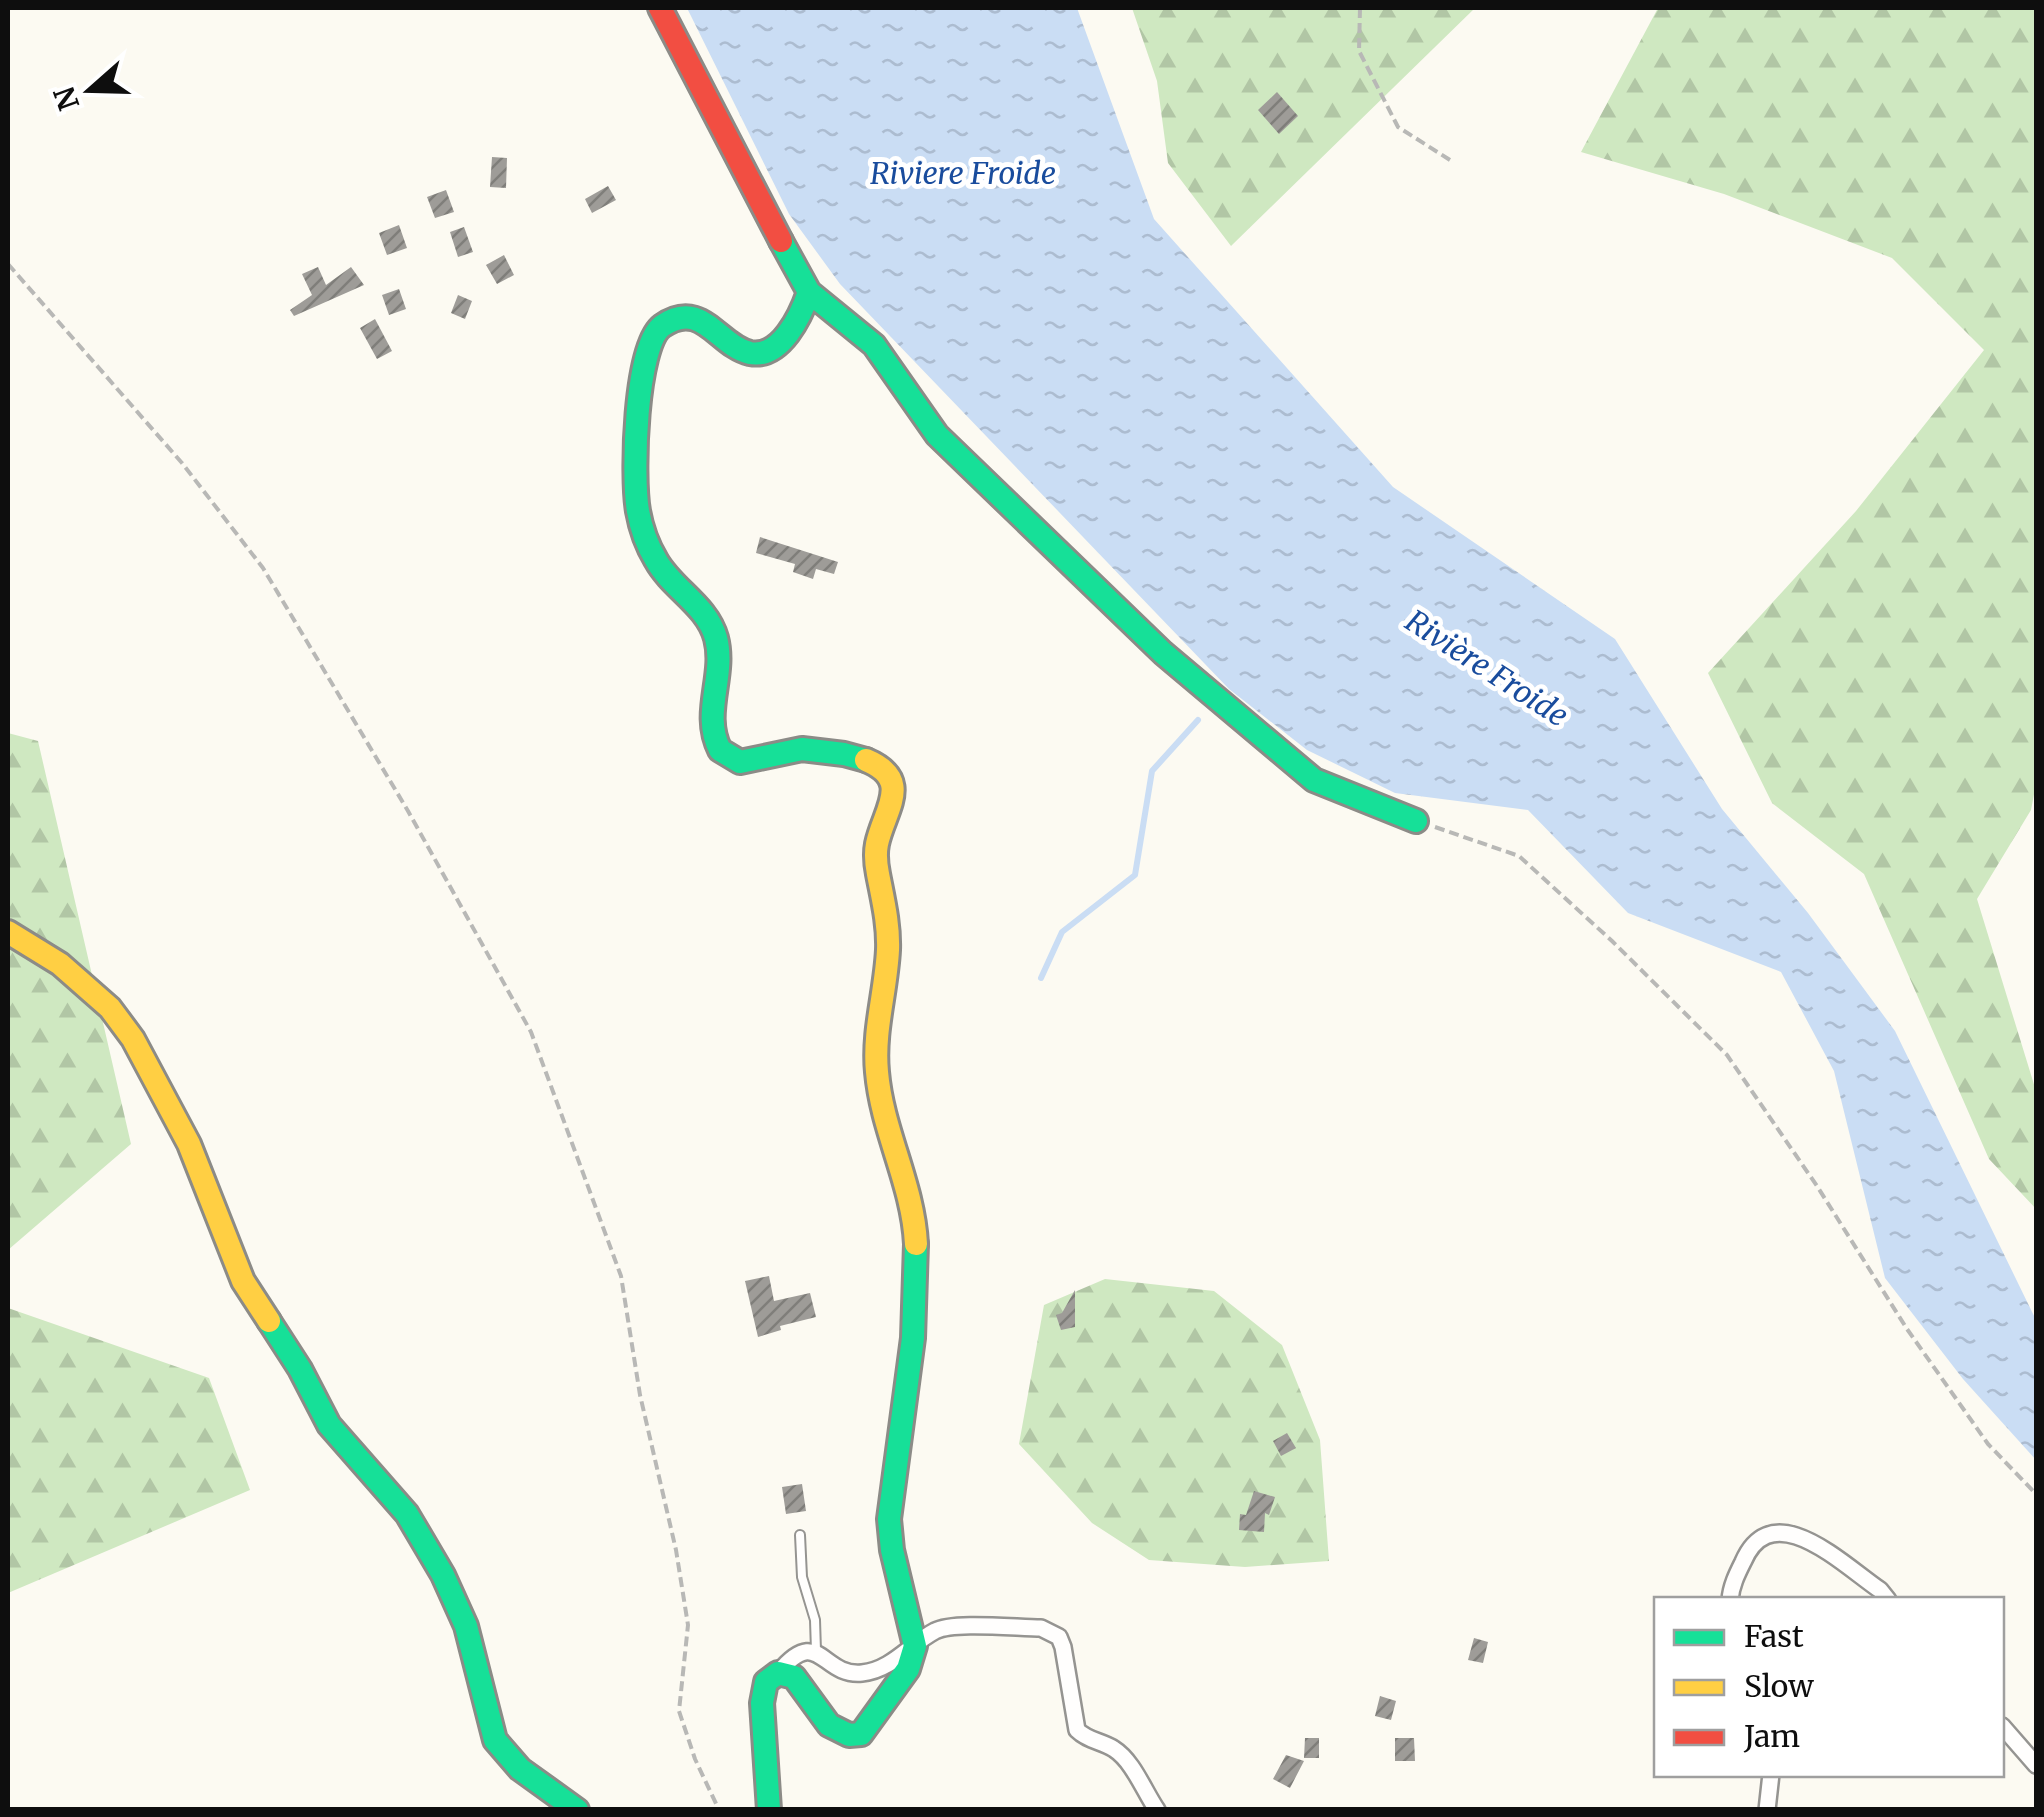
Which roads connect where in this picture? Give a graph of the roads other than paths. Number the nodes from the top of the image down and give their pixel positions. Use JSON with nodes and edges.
{"nodes":[{"id":1,"x":660,"y":8,"type":"edge"},
{"id":2,"x":810,"y":292,"type":"junction"},
{"id":3,"x":1416,"y":820,"type":"road end"},
{"id":4,"x":8,"y":932,"type":"edge"},
{"id":5,"x":800,"y":1535,"type":"dead end"},
{"id":6,"x":1730,"y":1597,"type":"edge"},
{"id":7,"x":1886,"y":1597,"type":"edge"},
{"id":8,"x":916,"y":1646,"type":"junction"},
{"id":9,"x":816,"y":1651,"type":"junction"},
{"id":10,"x":778,"y":1673,"type":"junction"},
{"id":11,"x":2004,"y":1728,"type":"edge"},
{"id":12,"x":2036,"y":1765,"type":"edge"},
{"id":13,"x":1771,"y":1777,"type":"edge"},
{"id":14,"x":577,"y":1810,"type":"edge"},
{"id":15,"x":770,"y":1810,"type":"edge"},
{"id":16,"x":1157,"y":1810,"type":"edge"},
{"id":17,"x":1767,"y":1810,"type":"edge"}],
"edges":[{"from":1,"to":2,"type":"street"},
{"from":2,"to":3,"type":"street"},
{"from":2,"to":8,"type":"street"},
{"from":4,"to":14,"type":"street"},
{"from":5,"to":9,"type":"lane"},
{"from":6,"to":7,"type":"street"},
{"from":8,"to":9,"type":"street"},
{"from":8,"to":10,"type":"street"},
{"from":8,"to":16,"type":"street"},
{"from":9,"to":10,"type":"street"},
{"from":10,"to":15,"type":"street"},
{"from":11,"to":12,"type":"street"},
{"from":13,"to":17,"type":"street"}]}
